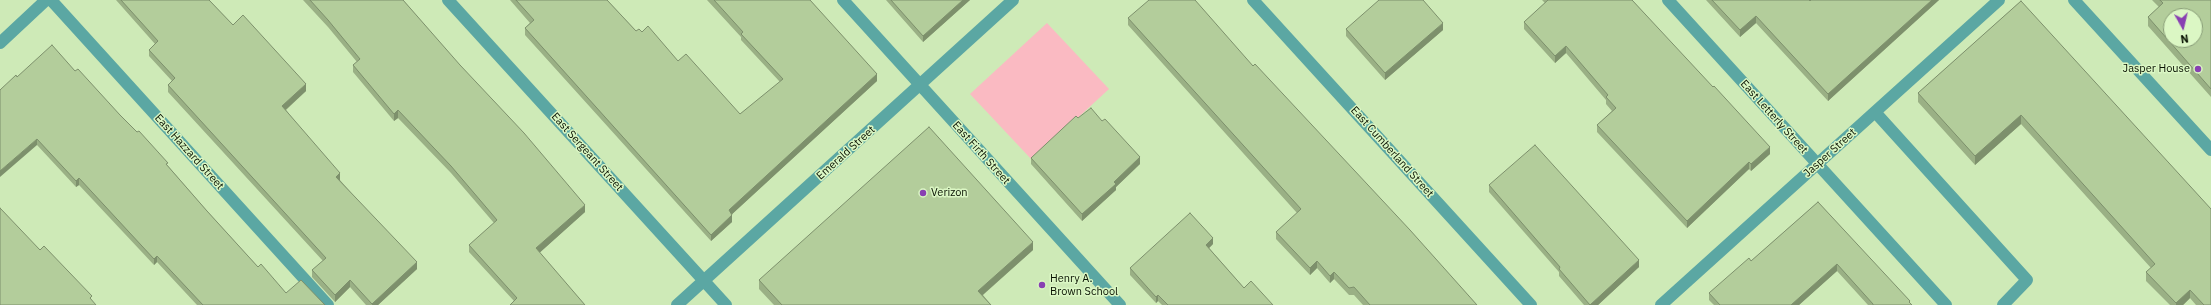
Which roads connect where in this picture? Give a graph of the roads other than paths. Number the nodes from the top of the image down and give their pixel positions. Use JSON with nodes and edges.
{"nodes":[{"id":1,"x":46,"y":0,"type":"edge"},
{"id":2,"x":51,"y":0,"type":"edge"},
{"id":3,"x":448,"y":0,"type":"edge"},
{"id":4,"x":843,"y":0,"type":"edge"},
{"id":5,"x":1013,"y":0,"type":"edge"},
{"id":6,"x":1253,"y":0,"type":"edge"},
{"id":7,"x":1668,"y":0,"type":"edge"},
{"id":8,"x":1999,"y":0,"type":"edge"},
{"id":9,"x":2074,"y":0,"type":"edge"},
{"id":10,"x":0,"y":43,"type":"edge"},
{"id":11,"x":920,"y":86,"type":"junction"},
{"id":12,"x":1875,"y":112,"type":"junction"},
{"id":13,"x":2211,"y":150,"type":"edge"},
{"id":14,"x":1817,"y":165,"type":"junction"},
{"id":15,"x":704,"y":281,"type":"junction"},
{"id":16,"x":328,"y":305,"type":"edge"},
{"id":17,"x":677,"y":305,"type":"edge"},
{"id":18,"x":726,"y":305,"type":"edge"},
{"id":19,"x":1120,"y":305,"type":"edge"},
{"id":20,"x":1531,"y":305,"type":"edge"},
{"id":21,"x":1662,"y":305,"type":"edge"},
{"id":22,"x":1946,"y":305,"type":"edge"},
{"id":23,"x":2003,"y":305,"type":"edge"}],
"edges":[{"from":1,"to":10,"type":"street"},
{"from":2,"to":16,"type":"street","name":"East Hazzard Street"},
{"from":3,"to":15,"type":"street","name":"East Sergeant Street"},
{"from":4,"to":11,"type":"street","name":"East Firth Street"},
{"from":5,"to":11,"type":"street","name":"Emerald Street"},
{"from":6,"to":20,"type":"street","name":"East Cumberland Street"},
{"from":7,"to":14,"type":"street","name":"East Letterly Street"},
{"from":8,"to":12,"type":"street","name":"Jasper Street"},
{"from":9,"to":13,"type":"street"},
{"from":11,"to":15,"type":"street","name":"Emerald Street"},
{"from":11,"to":19,"type":"street","name":"East Firth Street"},
{"from":12,"to":14,"type":"street","name":"Jasper Street"},
{"from":12,"to":23,"type":"street"},
{"from":14,"to":21,"type":"street","name":"Jasper Street"},
{"from":14,"to":22,"type":"street","name":"East Letterly Street"},
{"from":15,"to":17,"type":"street","name":"Emerald Street"},
{"from":15,"to":18,"type":"street","name":"East Sergeant Street"}]}
